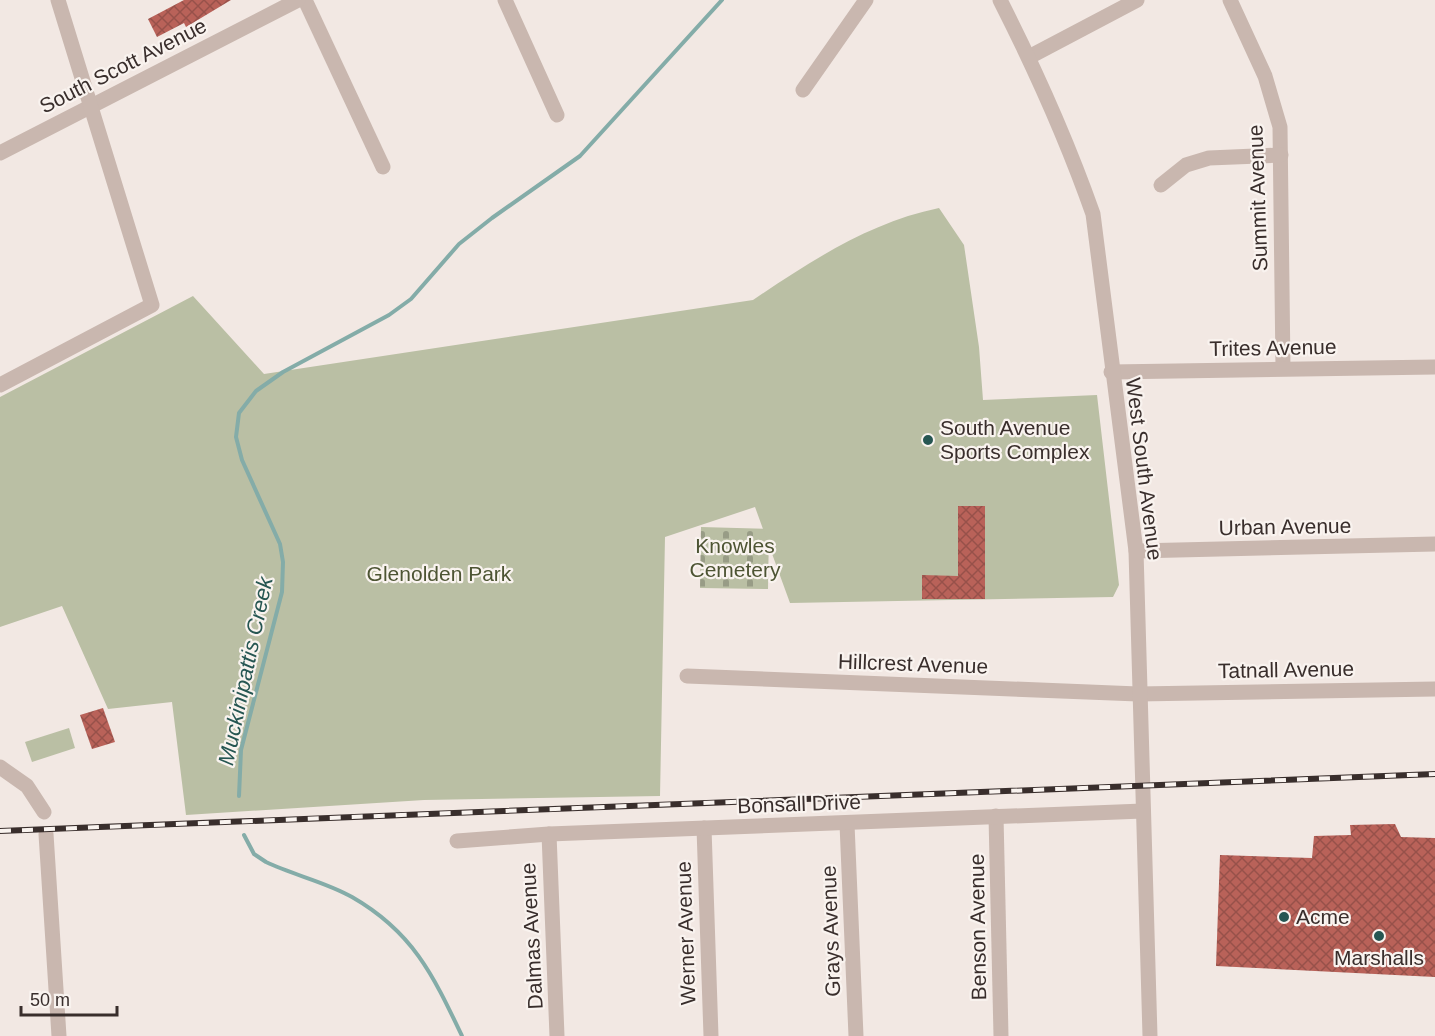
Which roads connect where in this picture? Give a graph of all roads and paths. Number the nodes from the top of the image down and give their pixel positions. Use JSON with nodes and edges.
{"nodes":[{"id":1,"x":58,"y":0,"type":"edge"},
{"id":2,"x":298,"y":0,"type":"edge"},
{"id":3,"x":306,"y":0,"type":"edge"},
{"id":4,"x":505,"y":0,"type":"edge"},
{"id":5,"x":866,"y":0,"type":"edge"},
{"id":6,"x":1000,"y":0,"type":"edge"},
{"id":7,"x":1137,"y":0,"type":"edge"},
{"id":8,"x":1230,"y":0,"type":"edge"},
{"id":9,"x":1029,"y":57,"type":"junction"},
{"id":10,"x":803,"y":90,"type":"dead end"},
{"id":11,"x":91,"y":105,"type":"junction"},
{"id":12,"x":557,"y":116,"type":"dead end"},
{"id":13,"x":0,"y":153,"type":"edge"},
{"id":14,"x":1281,"y":155,"type":"junction"},
{"id":15,"x":383,"y":166,"type":"dead end"},
{"id":16,"x":1161,"y":185,"type":"dead end"},
{"id":17,"x":1435,"y":367,"type":"edge"},
{"id":18,"x":1283,"y":368,"type":"junction"},
{"id":19,"x":1111,"y":372,"type":"junction"},
{"id":20,"x":0,"y":385,"type":"edge"},
{"id":21,"x":1435,"y":544,"type":"edge"},
{"id":22,"x":1136,"y":551,"type":"junction"},
{"id":23,"x":687,"y":676,"type":"dead end"},
{"id":24,"x":1435,"y":689,"type":"edge"},
{"id":25,"x":1138,"y":694,"type":"junction"},
{"id":26,"x":0,"y":767,"type":"edge"},
{"id":27,"x":1143,"y":811,"type":"junction"},
{"id":28,"x":44,"y":812,"type":"dead end"},
{"id":29,"x":996,"y":816,"type":"junction"},
{"id":30,"x":847,"y":824,"type":"junction"},
{"id":31,"x":704,"y":828,"type":"junction"},
{"id":32,"x":46,"y":834,"type":"dead end"},
{"id":33,"x":549,"y":834,"type":"junction"},
{"id":34,"x":457,"y":842,"type":"dead end"},
{"id":35,"x":59,"y":1036,"type":"edge"},
{"id":36,"x":557,"y":1036,"type":"edge"},
{"id":37,"x":711,"y":1036,"type":"edge"},
{"id":38,"x":856,"y":1036,"type":"edge"},
{"id":39,"x":1001,"y":1036,"type":"edge"},
{"id":40,"x":1150,"y":1036,"type":"edge"}],
"edges":[{"from":1,"to":11,"type":"street"},
{"from":2,"to":11,"type":"street","name":"South Scott Avenue"},
{"from":3,"to":15,"type":"street"},
{"from":4,"to":12,"type":"street"},
{"from":5,"to":10,"type":"street"},
{"from":6,"to":9,"type":"street","name":"West South Avenue"},
{"from":7,"to":9,"type":"street"},
{"from":8,"to":14,"type":"street","name":"Summit Avenue"},
{"from":9,"to":19,"type":"street","name":"West South Avenue"},
{"from":11,"to":13,"type":"street","name":"South Scott Avenue"},
{"from":11,"to":20,"type":"street"},
{"from":14,"to":16,"type":"street"},
{"from":14,"to":18,"type":"street","name":"Summit Avenue"},
{"from":17,"to":18,"type":"street","name":"Trites Avenue"},
{"from":18,"to":19,"type":"street","name":"Trites Avenue"},
{"from":19,"to":22,"type":"street","name":"West South Avenue"},
{"from":21,"to":22,"type":"street","name":"Urban Avenue"},
{"from":22,"to":25,"type":"street","name":"West South Avenue"},
{"from":23,"to":25,"type":"street","name":"Hillcrest Avenue"},
{"from":24,"to":25,"type":"street","name":"Tatnall Avenue"},
{"from":25,"to":27,"type":"street","name":"West South Avenue"},
{"from":26,"to":28,"type":"street"},
{"from":27,"to":29,"type":"street","name":"Bonsall Drive"},
{"from":27,"to":40,"type":"street","name":"West South Avenue"},
{"from":29,"to":30,"type":"street","name":"Bonsall Drive"},
{"from":29,"to":39,"type":"street","name":"Benson Avenue"},
{"from":30,"to":31,"type":"street","name":"Bonsall Drive"},
{"from":30,"to":38,"type":"street","name":"Grays Avenue"},
{"from":31,"to":33,"type":"street","name":"Bonsall Drive"},
{"from":31,"to":37,"type":"street","name":"Werner Avenue"},
{"from":32,"to":35,"type":"street"},
{"from":33,"to":34,"type":"street","name":"Bonsall Drive"},
{"from":33,"to":36,"type":"street","name":"Dalmas Avenue"}]}
